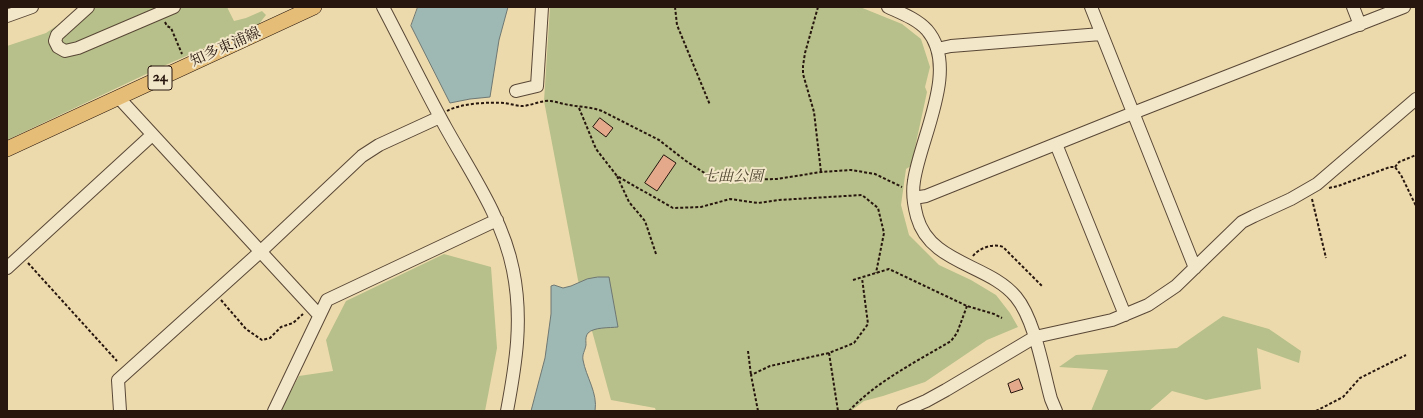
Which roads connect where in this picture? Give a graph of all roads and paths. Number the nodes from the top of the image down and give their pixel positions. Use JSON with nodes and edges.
{"nodes":[{"id":1,"x":32,"y":7,"type":"edge"},
{"id":2,"x":88,"y":7,"type":"edge"},
{"id":3,"x":174,"y":7,"type":"edge"},
{"id":4,"x":314,"y":7,"type":"edge"},
{"id":5,"x":383,"y":7,"type":"edge"},
{"id":6,"x":542,"y":7,"type":"edge"},
{"id":7,"x":675,"y":7,"type":"edge"},
{"id":8,"x":818,"y":7,"type":"edge"},
{"id":9,"x":888,"y":7,"type":"edge"},
{"id":10,"x":1091,"y":7,"type":"edge"},
{"id":11,"x":1353,"y":7,"type":"edge"},
{"id":12,"x":1404,"y":7,"type":"edge"},
{"id":13,"x":296,"y":11,"type":"edge"},
{"id":14,"x":909,"y":12,"type":"edge"},
{"id":15,"x":7,"y":16,"type":"edge"},
{"id":16,"x":163,"y":20,"type":"dead end"},
{"id":17,"x":1360,"y":24,"type":"junction"},
{"id":18,"x":1101,"y":34,"type":"junction"},
{"id":19,"x":937,"y":49,"type":"junction"},
{"id":20,"x":187,"y":66,"type":"junction"},
{"id":21,"x":516,"y":91,"type":"dead end"},
{"id":22,"x":118,"y":97,"type":"junction"},
{"id":23,"x":1416,"y":99,"type":"edge"},
{"id":24,"x":710,"y":105,"type":"dead end"},
{"id":25,"x":579,"y":108,"type":"junction"},
{"id":26,"x":1133,"y":112,"type":"junction"},
{"id":27,"x":440,"y":117,"type":"junction"},
{"id":28,"x":152,"y":135,"type":"junction"},
{"id":29,"x":1056,"y":144,"type":"junction"},
{"id":30,"x":7,"y":150,"type":"edge"},
{"id":31,"x":1416,"y":154,"type":"edge"},
{"id":32,"x":1395,"y":167,"type":"junction"},
{"id":33,"x":821,"y":172,"type":"junction"},
{"id":34,"x":617,"y":176,"type":"junction"},
{"id":35,"x":1310,"y":188,"type":"junction"},
{"id":36,"x":914,"y":194,"type":"junction"},
{"id":37,"x":1416,"y":206,"type":"edge"},
{"id":38,"x":497,"y":220,"type":"junction"},
{"id":39,"x":260,"y":252,"type":"junction"},
{"id":40,"x":656,"y":254,"type":"dead end"},
{"id":41,"x":21,"y":255,"type":"junction"},
{"id":42,"x":1326,"y":258,"type":"dead end"},
{"id":43,"x":968,"y":266,"type":"junction"},
{"id":44,"x":7,"y":268,"type":"edge"},
{"id":45,"x":1195,"y":268,"type":"junction"},
{"id":46,"x":876,"y":272,"type":"junction"},
{"id":47,"x":862,"y":278,"type":"junction"},
{"id":48,"x":854,"y":280,"type":"dead end"},
{"id":49,"x":1043,"y":287,"type":"dead end"},
{"id":50,"x":215,"y":293,"type":"junction"},
{"id":51,"x":967,"y":306,"type":"junction"},
{"id":52,"x":315,"y":311,"type":"junction"},
{"id":53,"x":1124,"y":315,"type":"junction"},
{"id":54,"x":1002,"y":318,"type":"dead end"},
{"id":55,"x":1035,"y":337,"type":"junction"},
{"id":56,"x":748,"y":351,"type":"dead end"},
{"id":57,"x":829,"y":353,"type":"junction"},
{"id":58,"x":1406,"y":356,"type":"dead end"},
{"id":59,"x":117,"y":361,"type":"dead end"},
{"id":60,"x":751,"y":375,"type":"junction"},
{"id":61,"x":120,"y":411,"type":"edge"},
{"id":62,"x":274,"y":411,"type":"edge"},
{"id":63,"x":507,"y":411,"type":"edge"},
{"id":64,"x":758,"y":411,"type":"edge"},
{"id":65,"x":838,"y":411,"type":"edge"},
{"id":66,"x":849,"y":411,"type":"edge"},
{"id":67,"x":903,"y":411,"type":"edge"},
{"id":68,"x":1056,"y":411,"type":"edge"},
{"id":69,"x":1316,"y":411,"type":"edge"}],
"edges":[{"from":1,"to":15,"type":"street"},
{"from":2,"to":3,"type":"street"},
{"from":4,"to":13,"type":"main road","name":"知多東浦線","number":"24"},
{"from":5,"to":27,"type":"street"},
{"from":6,"to":21,"type":"street"},
{"from":7,"to":24,"type":"path"},
{"from":8,"to":33,"type":"path"},
{"from":9,"to":14,"type":"street"},
{"from":10,"to":18,"type":"street"},
{"from":11,"to":17,"type":"street"},
{"from":12,"to":17,"type":"street"},
{"from":13,"to":20,"type":"main road","name":"知多東浦線","number":"24"},
{"from":14,"to":19,"type":"street"},
{"from":16,"to":20,"type":"path"},
{"from":17,"to":26,"type":"street"},
{"from":18,"to":19,"type":"street"},
{"from":18,"to":26,"type":"street"},
{"from":19,"to":36,"type":"street"},
{"from":20,"to":22,"type":"main road","name":"知多東浦線","number":"24"},
{"from":22,"to":28,"type":"street"},
{"from":22,"to":30,"type":"main road","name":"知多東浦線","number":"24"},
{"from":23,"to":35,"type":"street"},
{"from":25,"to":27,"type":"path"},
{"from":25,"to":33,"type":"path"},
{"from":25,"to":34,"type":"path"},
{"from":26,"to":29,"type":"street"},
{"from":26,"to":45,"type":"street"},
{"from":27,"to":38,"type":"street"},
{"from":27,"to":39,"type":"street"},
{"from":28,"to":39,"type":"street"},
{"from":28,"to":41,"type":"street"},
{"from":29,"to":36,"type":"street"},
{"from":29,"to":53,"type":"street"},
{"from":31,"to":32,"type":"path"},
{"from":32,"to":35,"type":"path"},
{"from":32,"to":37,"type":"path"},
{"from":33,"to":36,"type":"path"},
{"from":34,"to":40,"type":"path"},
{"from":34,"to":46,"type":"path"},
{"from":35,"to":42,"type":"path"},
{"from":35,"to":45,"type":"street"},
{"from":36,"to":43,"type":"street"},
{"from":38,"to":52,"type":"street"},
{"from":38,"to":63,"type":"street"},
{"from":39,"to":50,"type":"street"},
{"from":39,"to":52,"type":"street"},
{"from":41,"to":44,"type":"street"},
{"from":41,"to":59,"type":"path"},
{"from":43,"to":49,"type":"path"},
{"from":43,"to":55,"type":"street"},
{"from":45,"to":53,"type":"street"},
{"from":46,"to":47,"type":"path"},
{"from":46,"to":51,"type":"path"},
{"from":47,"to":48,"type":"path"},
{"from":47,"to":57,"type":"path"},
{"from":50,"to":52,"type":"path"},
{"from":50,"to":61,"type":"street"},
{"from":51,"to":54,"type":"path"},
{"from":51,"to":66,"type":"path"},
{"from":52,"to":62,"type":"street"},
{"from":53,"to":55,"type":"street"},
{"from":55,"to":67,"type":"street"},
{"from":55,"to":68,"type":"street"},
{"from":56,"to":60,"type":"path"},
{"from":57,"to":60,"type":"path"},
{"from":57,"to":65,"type":"path"},
{"from":58,"to":69,"type":"path"},
{"from":60,"to":64,"type":"path"}]}
